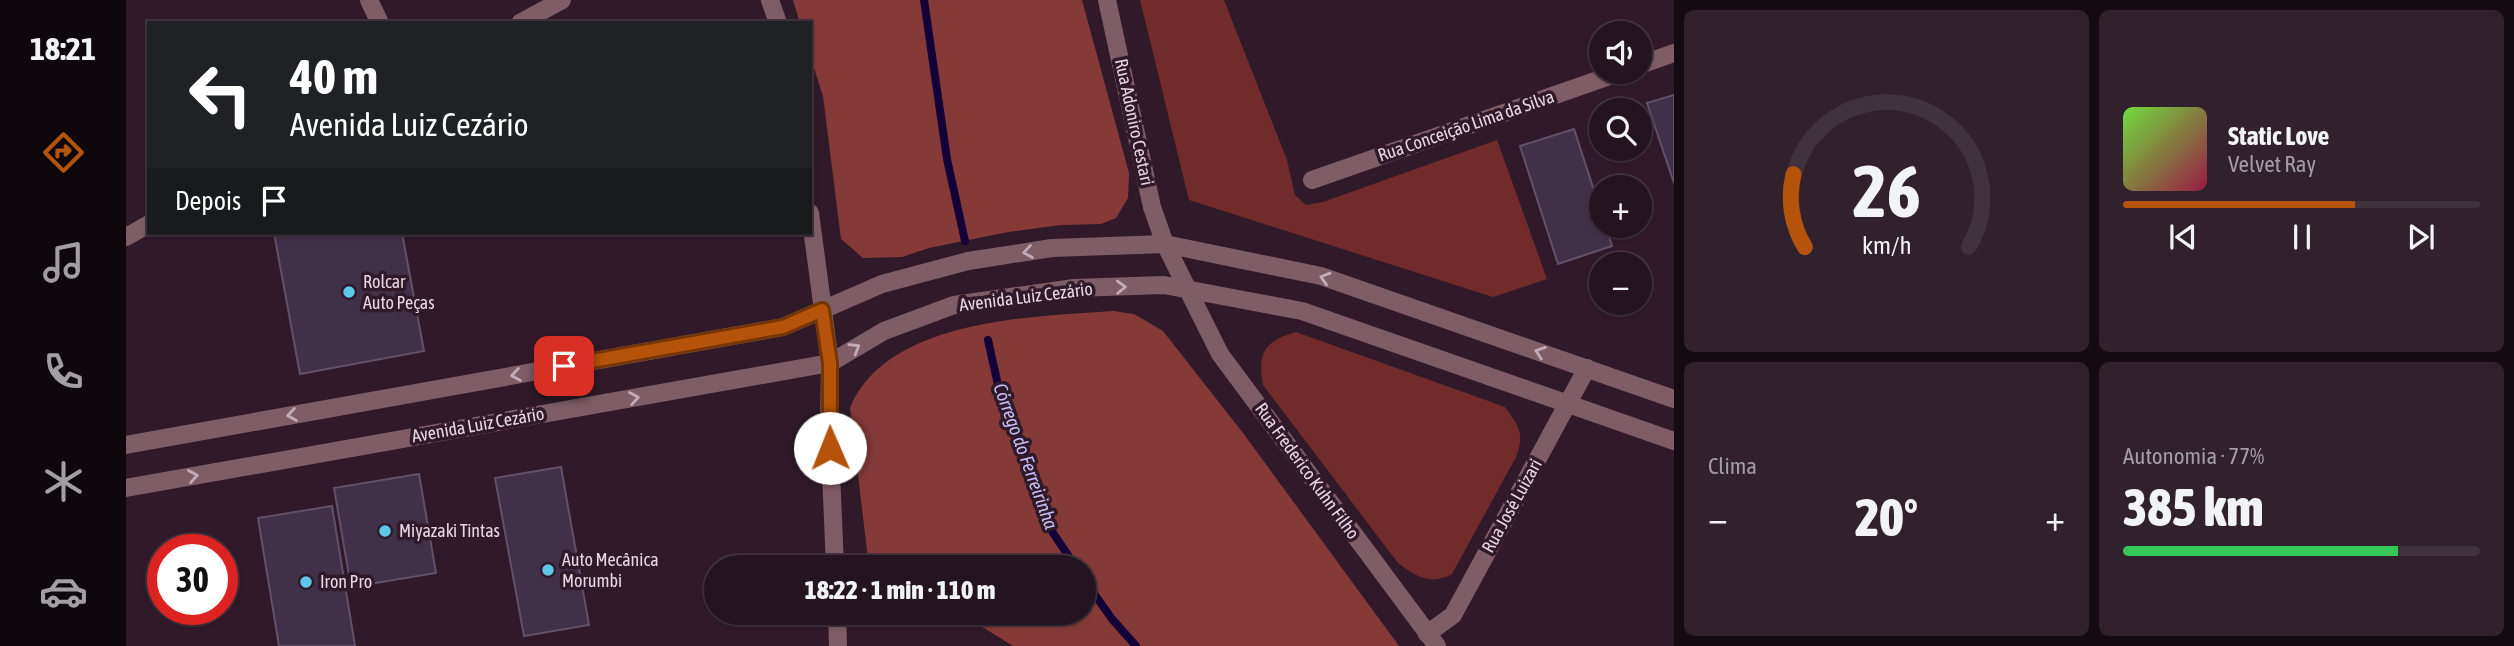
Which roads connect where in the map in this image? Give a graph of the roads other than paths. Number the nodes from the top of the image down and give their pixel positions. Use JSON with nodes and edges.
{"nodes":[{"id":1,"x":369,"y":0,"type":"edge"},
{"id":2,"x":562,"y":0,"type":"edge"},
{"id":3,"x":770,"y":0,"type":"edge"},
{"id":4,"x":1107,"y":0,"type":"edge"},
{"id":5,"x":379,"y":21,"type":"edge"},
{"id":6,"x":524,"y":21,"type":"edge"},
{"id":7,"x":777,"y":21,"type":"edge"},
{"id":8,"x":1674,"y":53,"type":"edge"},
{"id":9,"x":1652,"y":61,"type":"edge"},
{"id":10,"x":1589,"y":83,"type":"edge"},
{"id":11,"x":1312,"y":180,"type":"dead end"},
{"id":12,"x":147,"y":225,"type":"edge"},
{"id":13,"x":812,"y":229,"type":"edge"},
{"id":14,"x":126,"y":237,"type":"edge"},
{"id":15,"x":1165,"y":244,"type":"junction"},
{"id":16,"x":1188,"y":290,"type":"junction"},
{"id":17,"x":822,"y":310,"type":"junction"},
{"id":18,"x":830,"y":363,"type":"junction"},
{"id":19,"x":1587,"y":368,"type":"junction"},
{"id":20,"x":1674,"y":399,"type":"edge"},
{"id":21,"x":1568,"y":403,"type":"junction"},
{"id":22,"x":1674,"y":441,"type":"edge"},
{"id":23,"x":126,"y":445,"type":"edge"},
{"id":24,"x":126,"y":488,"type":"edge"},
{"id":25,"x":834,"y":555,"type":"edge"},
{"id":26,"x":837,"y":625,"type":"edge"},
{"id":27,"x":1432,"y":640,"type":"edge"},
{"id":28,"x":838,"y":646,"type":"edge"}],
"edges":[{"from":1,"to":5,"type":"street"},
{"from":2,"to":6,"type":"street"},
{"from":3,"to":7,"type":"street"},
{"from":4,"to":15,"type":"street","name":"Rua Adoniro Cestari"},
{"from":8,"to":9,"type":"street"},
{"from":10,"to":11,"type":"street","name":"Rua Conceição Lima da Silva"},
{"from":12,"to":14,"type":"street"},
{"from":13,"to":17,"type":"street"},
{"from":15,"to":16,"type":"street","name":"Rua Adoniro Cestari"},
{"from":15,"to":17,"type":"street","one_way":true},
{"from":19,"to":15,"type":"street","one_way":true},
{"from":18,"to":16,"type":"street","name":"Avenida Luiz Cezário","one_way":true},
{"from":16,"to":21,"type":"street","name":"Avenida Luiz Cezário"},
{"from":16,"to":27,"type":"street","name":"Rua Frederico Kuhn Filho"},
{"from":17,"to":18,"type":"street"},
{"from":17,"to":23,"type":"street","one_way":true},
{"from":24,"to":18,"type":"street","name":"Avenida Luiz Cezário","one_way":true},
{"from":18,"to":25,"type":"street"},
{"from":19,"to":20,"type":"street"},
{"from":19,"to":21,"type":"street","name":"Rua José Luizari"},
{"from":21,"to":22,"type":"street","name":"Avenida Luiz Cezário"},
{"from":21,"to":27,"type":"street","name":"Rua José Luizari"},
{"from":26,"to":28,"type":"street"}]}
